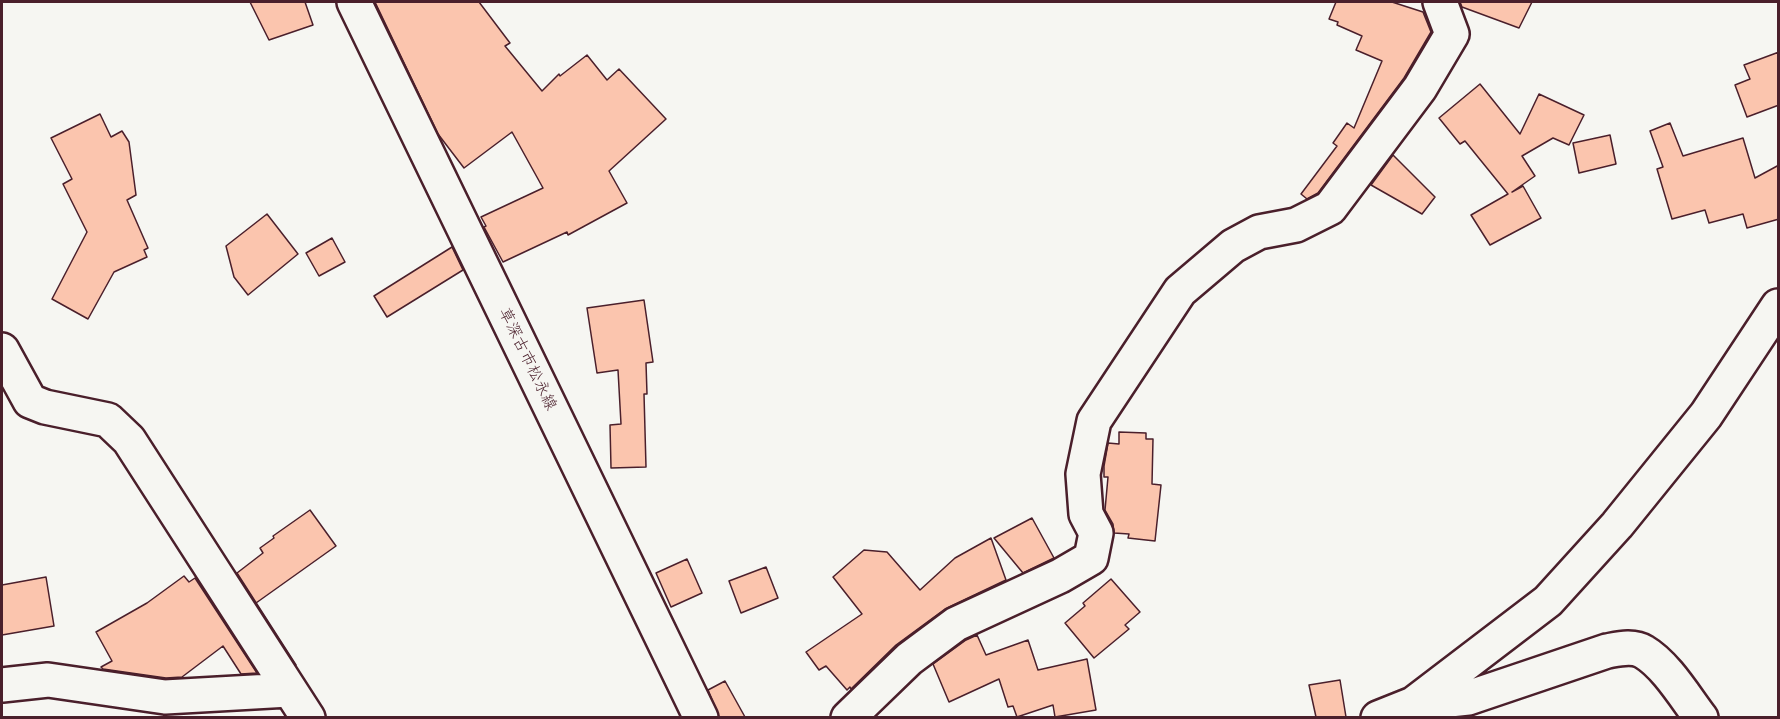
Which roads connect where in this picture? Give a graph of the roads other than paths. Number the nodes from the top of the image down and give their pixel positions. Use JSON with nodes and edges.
{"nodes":[{"id":1,"x":354,"y":2,"type":"edge"},
{"id":2,"x":1440,"y":2,"type":"edge"},
{"id":3,"x":1779,"y":306,"type":"edge"},
{"id":4,"x":2,"y":350,"type":"edge"},
{"id":5,"x":2,"y":685,"type":"edge"},
{"id":6,"x":289,"y":690,"type":"junction"},
{"id":7,"x":1413,"y":704,"type":"junction"},
{"id":8,"x":308,"y":717,"type":"edge"},
{"id":9,"x":701,"y":717,"type":"edge"},
{"id":10,"x":848,"y":717,"type":"edge"},
{"id":11,"x":1378,"y":717,"type":"edge"},
{"id":12,"x":1701,"y":717,"type":"edge"}],
"edges":[{"from":1,"to":9,"type":"street","name":"草深古市松永線"},
{"from":2,"to":10,"type":"street"},
{"from":3,"to":7,"type":"street"},
{"from":4,"to":6,"type":"street"},
{"from":5,"to":6,"type":"street"},
{"from":6,"to":8,"type":"street"},
{"from":7,"to":11,"type":"street"},
{"from":7,"to":12,"type":"street"}]}
